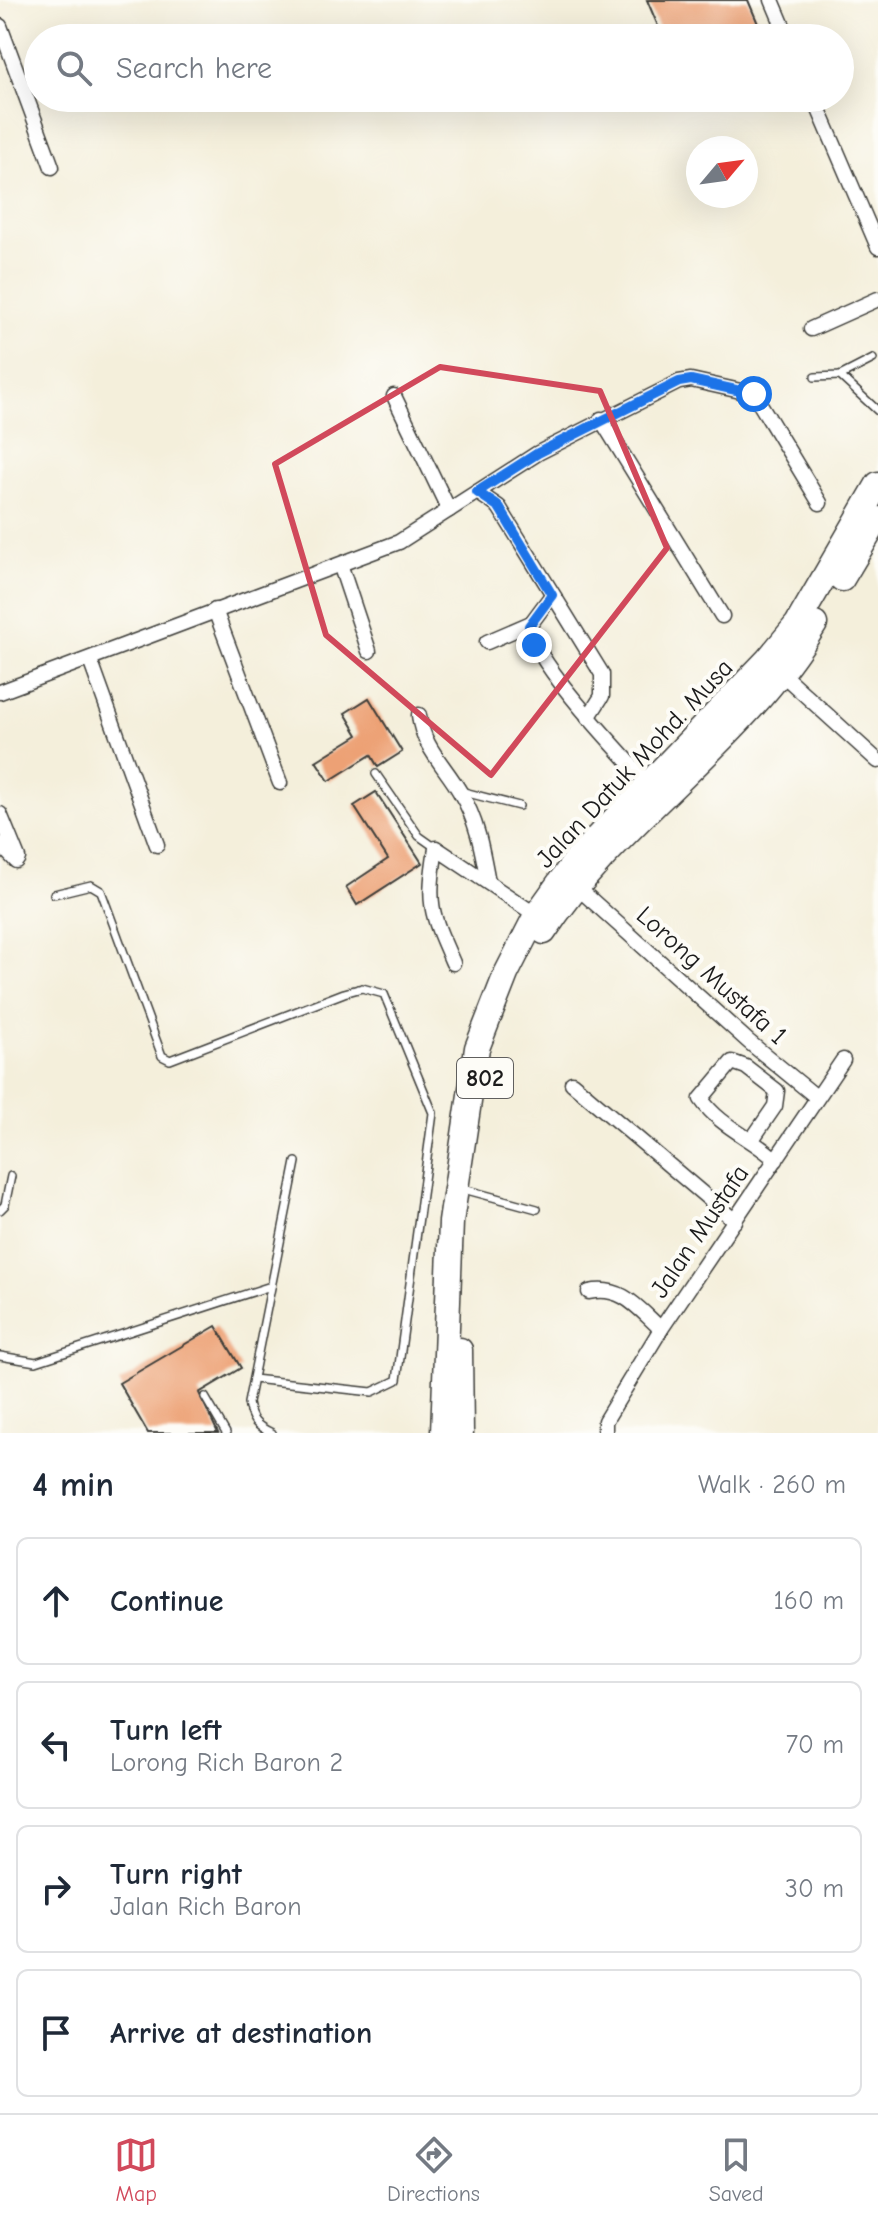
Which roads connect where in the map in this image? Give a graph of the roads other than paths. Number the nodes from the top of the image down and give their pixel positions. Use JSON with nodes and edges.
{"nodes":[{"id":1,"x":772,"y":0,"type":"edge"},
{"id":2,"x":782,"y":24,"type":"edge"},
{"id":3,"x":0,"y":26,"type":"edge"},
{"id":4,"x":24,"y":91,"type":"edge"},
{"id":5,"x":32,"y":112,"type":"edge"},
{"id":6,"x":820,"y":112,"type":"edge"},
{"id":7,"x":52,"y":167,"type":"dead end"},
{"id":8,"x":878,"y":247,"type":"edge"},
{"id":9,"x":878,"y":299,"type":"edge"},
{"id":10,"x":811,"y":329,"type":"dead end"},
{"id":11,"x":873,"y":359,"type":"dead end"},
{"id":12,"x":840,"y":376,"type":"junction"},
{"id":13,"x":815,"y":377,"type":"dead end"},
{"id":14,"x":394,"y":396,"type":"dead end"},
{"id":15,"x":878,"y":411,"type":"edge"},
{"id":16,"x":601,"y":419,"type":"junction"},
{"id":17,"x":878,"y":484,"type":"edge"},
{"id":18,"x":477,"y":492,"type":"junction"},
{"id":19,"x":820,"y":503,"type":"dead end"},
{"id":20,"x":449,"y":510,"type":"junction"},
{"id":21,"x":878,"y":519,"type":"edge"},
{"id":22,"x":341,"y":567,"type":"junction"},
{"id":23,"x":552,"y":595,"type":"junction"},
{"id":24,"x":215,"y":610,"type":"junction"},
{"id":25,"x":722,"y":616,"type":"dead end"},
{"id":26,"x":531,"y":623,"type":"junction"},
{"id":27,"x":487,"y":642,"type":"dead end"},
{"id":28,"x":369,"y":651,"type":"dead end"},
{"id":29,"x":90,"y":660,"type":"junction"},
{"id":30,"x":781,"y":673,"type":"junction"},
{"id":31,"x":0,"y":692,"type":"edge"},
{"id":32,"x":419,"y":715,"type":"dead end"},
{"id":33,"x":588,"y":718,"type":"junction"},
{"id":34,"x":878,"y":761,"type":"edge"},
{"id":35,"x":376,"y":774,"type":"dead end"},
{"id":36,"x":280,"y":783,"type":"dead end"},
{"id":37,"x":648,"y":783,"type":"junction"},
{"id":38,"x":675,"y":785,"type":"junction"},
{"id":39,"x":460,"y":791,"type":"junction"},
{"id":40,"x":519,"y":806,"type":"dead end"},
{"id":41,"x":0,"y":814,"type":"edge"},
{"id":42,"x":0,"y":844,"type":"edge"},
{"id":43,"x":157,"y":845,"type":"dead end"},
{"id":44,"x":436,"y":848,"type":"junction"},
{"id":45,"x":488,"y":882,"type":"junction"},
{"id":46,"x":577,"y":887,"type":"junction"},
{"id":47,"x":54,"y":894,"type":"dead end"},
{"id":48,"x":536,"y":915,"type":"junction"},
{"id":49,"x":453,"y":963,"type":"dead end"},
{"id":50,"x":749,"y":1042,"type":"junction"},
{"id":51,"x":843,"y":1060,"type":"dead end"},
{"id":52,"x":746,"y":1067,"type":"junction"},
{"id":53,"x":572,"y":1083,"type":"dead end"},
{"id":54,"x":815,"y":1096,"type":"junction"},
{"id":55,"x":753,"y":1138,"type":"junction"},
{"id":56,"x":776,"y":1160,"type":"junction"},
{"id":57,"x":296,"y":1162,"type":"dead end"},
{"id":58,"x":11,"y":1176,"type":"dead end"},
{"id":59,"x":467,"y":1190,"type":"junction"},
{"id":60,"x":537,"y":1209,"type":"dead end"},
{"id":61,"x":0,"y":1210,"type":"edge"},
{"id":62,"x":735,"y":1221,"type":"junction"},
{"id":63,"x":271,"y":1286,"type":"junction"},
{"id":64,"x":589,"y":1292,"type":"dead end"},
{"id":65,"x":661,"y":1329,"type":"junction"},
{"id":66,"x":0,"y":1356,"type":"edge"},
{"id":67,"x":253,"y":1379,"type":"junction"},
{"id":68,"x":205,"y":1397,"type":"dead end"},
{"id":69,"x":226,"y":1433,"type":"edge"},
{"id":70,"x":272,"y":1433,"type":"edge"},
{"id":71,"x":443,"y":1433,"type":"edge"},
{"id":72,"x":461,"y":1433,"type":"edge"},
{"id":73,"x":605,"y":1433,"type":"edge"}],
"edges":[{"from":1,"to":2,"type":"street"},
{"from":3,"to":4,"type":"street"},
{"from":5,"to":7,"type":"street"},
{"from":6,"to":8,"type":"street"},
{"from":9,"to":10,"type":"street"},
{"from":11,"to":12,"type":"lane"},
{"from":12,"to":13,"type":"lane"},
{"from":12,"to":15,"type":"lane"},
{"from":14,"to":20,"type":"street"},
{"from":16,"to":18,"type":"street"},
{"from":16,"to":19,"type":"street"},
{"from":16,"to":25,"type":"street"},
{"from":17,"to":37,"type":"highway","name":"Jalan Datuk Mohd. Musa","number":"802"},
{"from":18,"to":20,"type":"street"},
{"from":18,"to":23,"type":"street"},
{"from":20,"to":22,"type":"street"},
{"from":21,"to":30,"type":"highway","name":"Jalan Datuk Mohd. Musa","number":"802"},
{"from":22,"to":24,"type":"street"},
{"from":22,"to":28,"type":"street"},
{"from":23,"to":26,"type":"street"},
{"from":23,"to":33,"type":"street"},
{"from":24,"to":29,"type":"street"},
{"from":24,"to":36,"type":"street"},
{"from":26,"to":27,"type":"street"},
{"from":26,"to":33,"type":"street"},
{"from":29,"to":31,"type":"street"},
{"from":29,"to":43,"type":"street"},
{"from":30,"to":34,"type":"street"},
{"from":30,"to":38,"type":"highway","name":"Jalan Datuk Mohd. Musa","number":"802"},
{"from":32,"to":39,"type":"street"},
{"from":33,"to":37,"type":"street"},
{"from":35,"to":44,"type":"lane"},
{"from":37,"to":38,"type":"highway"},
{"from":37,"to":48,"type":"highway","name":"Jalan Datuk Mohd. Musa","number":"802"},
{"from":38,"to":46,"type":"highway","name":"Jalan Datuk Mohd. Musa","number":"802"},
{"from":39,"to":40,"type":"lane"},
{"from":39,"to":45,"type":"street"},
{"from":41,"to":42,"type":"street"},
{"from":44,"to":45,"type":"street"},
{"from":44,"to":49,"type":"street"},
{"from":45,"to":48,"type":"street"},
{"from":46,"to":50,"type":"street","name":"Lorong Mustafa 1"},
{"from":46,"to":59,"type":"highway","name":"Jalan Datuk Mohd. Musa","number":"802"},
{"from":47,"to":67,"type":"lane"},
{"from":48,"to":71,"type":"highway","name":"Jalan Datuk Mohd. Musa","number":"802"},
{"from":50,"to":52,"type":"street"},
{"from":50,"to":54,"type":"street","name":"Lorong Mustafa 1"},
{"from":51,"to":54,"type":"street","name":"Jalan Mustafa"},
{"from":52,"to":55,"type":"street"},
{"from":52,"to":55,"type":"street"},
{"from":53,"to":62,"type":"street"},
{"from":54,"to":56,"type":"street","name":"Jalan Mustafa"},
{"from":55,"to":56,"type":"street"},
{"from":56,"to":62,"type":"street","name":"Jalan Mustafa"},
{"from":57,"to":63,"type":"lane"},
{"from":58,"to":61,"type":"lane"},
{"from":59,"to":60,"type":"lane"},
{"from":59,"to":72,"type":"highway","name":"Jalan Datuk Mohd. Musa","number":"802"},
{"from":62,"to":65,"type":"street","name":"Jalan Mustafa"},
{"from":63,"to":66,"type":"lane"},
{"from":63,"to":67,"type":"lane"},
{"from":64,"to":65,"type":"street"},
{"from":65,"to":73,"type":"street","name":"Jalan Mustafa"},
{"from":67,"to":70,"type":"lane"},
{"from":68,"to":69,"type":"lane"}]}
